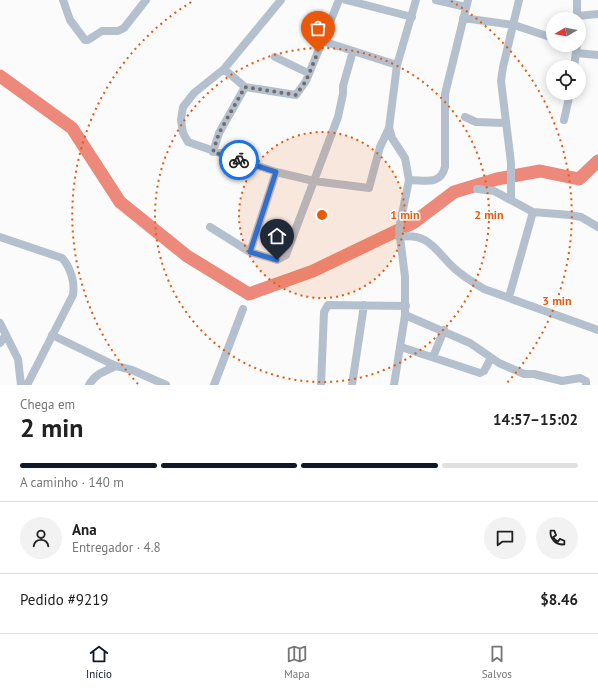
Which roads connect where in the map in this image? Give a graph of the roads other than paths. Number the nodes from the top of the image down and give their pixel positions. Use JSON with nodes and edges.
{"nodes":[{"id":1,"x":64,"y":0,"type":"edge"},
{"id":2,"x":146,"y":0,"type":"edge"},
{"id":3,"x":280,"y":0,"type":"edge"},
{"id":4,"x":339,"y":0,"type":"edge"},
{"id":5,"x":346,"y":0,"type":"edge"},
{"id":6,"x":416,"y":0,"type":"edge"},
{"id":7,"x":436,"y":0,"type":"edge"},
{"id":8,"x":519,"y":0,"type":"edge"},
{"id":9,"x":577,"y":0,"type":"edge"},
{"id":10,"x":364,"y":2,"type":"edge"},
{"id":11,"x":467,"y":4,"type":"edge"},
{"id":12,"x":577,"y":12,"type":"edge"},
{"id":13,"x":598,"y":14,"type":"edge"},
{"id":14,"x":586,"y":16,"type":"edge"},
{"id":15,"x":412,"y":17,"type":"junction"},
{"id":16,"x":463,"y":18,"type":"junction"},
{"id":17,"x":514,"y":25,"type":"junction"},
{"id":18,"x":546,"y":36,"type":"edge"},
{"id":19,"x":322,"y":41,"type":"junction"},
{"id":20,"x":353,"y":51,"type":"junction"},
{"id":21,"x":586,"y":51,"type":"edge"},
{"id":22,"x":598,"y":55,"type":"edge"},
{"id":23,"x":275,"y":57,"type":"dead end"},
{"id":24,"x":398,"y":65,"type":"junction"},
{"id":25,"x":224,"y":69,"type":"junction"},
{"id":26,"x":308,"y":74,"type":"junction"},
{"id":27,"x":245,"y":87,"type":"junction"},
{"id":28,"x":568,"y":100,"type":"edge"},
{"id":29,"x":465,"y":118,"type":"dead end"},
{"id":30,"x":564,"y":120,"type":"dead end"},
{"id":31,"x":505,"y":123,"type":"junction"},
{"id":32,"x":389,"y":128,"type":"junction"},
{"id":33,"x":213,"y":152,"type":"junction"},
{"id":34,"x":276,"y":172,"type":"junction"},
{"id":35,"x":408,"y":180,"type":"junction"},
{"id":36,"x":314,"y":181,"type":"junction"},
{"id":37,"x":477,"y":189,"type":"dead end"},
{"id":38,"x":511,"y":199,"type":"junction"},
{"id":39,"x":533,"y":212,"type":"junction"},
{"id":40,"x":210,"y":227,"type":"dead end"},
{"id":41,"x":598,"y":227,"type":"edge"},
{"id":42,"x":0,"y":237,"type":"edge"},
{"id":43,"x":399,"y":237,"type":"junction"},
{"id":44,"x":250,"y":252,"type":"junction"},
{"id":45,"x":509,"y":298,"type":"junction"},
{"id":46,"x":364,"y":305,"type":"junction"},
{"id":47,"x":243,"y":309,"type":"dead end"},
{"id":48,"x":406,"y":310,"type":"junction"},
{"id":49,"x":0,"y":323,"type":"edge"},
{"id":50,"x":444,"y":330,"type":"junction"},
{"id":51,"x":598,"y":330,"type":"edge"},
{"id":52,"x":6,"y":335,"type":"junction"},
{"id":53,"x":52,"y":335,"type":"junction"},
{"id":54,"x":0,"y":343,"type":"edge"},
{"id":55,"x":401,"y":347,"type":"junction"},
{"id":56,"x":433,"y":357,"type":"junction"},
{"id":57,"x":490,"y":358,"type":"junction"},
{"id":58,"x":116,"y":366,"type":"junction"},
{"id":59,"x":562,"y":383,"type":"edge"},
{"id":60,"x":162,"y":384,"type":"edge"},
{"id":61,"x":21,"y":385,"type":"edge"},
{"id":62,"x":27,"y":385,"type":"edge"},
{"id":63,"x":90,"y":385,"type":"edge"},
{"id":64,"x":214,"y":385,"type":"edge"},
{"id":65,"x":321,"y":385,"type":"edge"},
{"id":66,"x":352,"y":385,"type":"edge"},
{"id":67,"x":394,"y":385,"type":"edge"},
{"id":68,"x":586,"y":385,"type":"edge"}],
"edges":[{"from":1,"to":2,"type":"street"},
{"from":3,"to":25,"type":"street"},
{"from":4,"to":19,"type":"street"},
{"from":5,"to":10,"type":"street"},
{"from":6,"to":15,"type":"street"},
{"from":7,"to":11,"type":"street"},
{"from":8,"to":17,"type":"street"},
{"from":9,"to":12,"type":"street"},
{"from":10,"to":15,"type":"street"},
{"from":11,"to":16,"type":"street"},
{"from":13,"to":14,"type":"street"},
{"from":15,"to":24,"type":"street"},
{"from":16,"to":17,"type":"street"},
{"from":16,"to":35,"type":"street"},
{"from":17,"to":18,"type":"street"},
{"from":17,"to":31,"type":"street"},
{"from":19,"to":20,"type":"street"},
{"from":19,"to":26,"type":"street"},
{"from":20,"to":24,"type":"street"},
{"from":20,"to":36,"type":"street"},
{"from":21,"to":22,"type":"street"},
{"from":23,"to":26,"type":"street"},
{"from":24,"to":32,"type":"street"},
{"from":25,"to":27,"type":"street"},
{"from":25,"to":33,"type":"street"},
{"from":26,"to":27,"type":"street"},
{"from":27,"to":33,"type":"street"},
{"from":28,"to":30,"type":"street"},
{"from":29,"to":31,"type":"street"},
{"from":31,"to":38,"type":"street"},
{"from":32,"to":35,"type":"street"},
{"from":32,"to":36,"type":"street"},
{"from":33,"to":34,"type":"street"},
{"from":34,"to":36,"type":"street"},
{"from":34,"to":44,"type":"street"},
{"from":35,"to":43,"type":"street"},
{"from":36,"to":44,"type":"street"},
{"from":37,"to":38,"type":"street"},
{"from":38,"to":39,"type":"street"},
{"from":39,"to":41,"type":"street"},
{"from":39,"to":45,"type":"street"},
{"from":40,"to":44,"type":"street"},
{"from":42,"to":53,"type":"street"},
{"from":43,"to":45,"type":"street"},
{"from":43,"to":48,"type":"street"},
{"from":45,"to":51,"type":"street"},
{"from":46,"to":48,"type":"street"},
{"from":46,"to":65,"type":"street"},
{"from":46,"to":66,"type":"street"},
{"from":47,"to":64,"type":"street"},
{"from":48,"to":50,"type":"street"},
{"from":48,"to":55,"type":"street"},
{"from":49,"to":52,"type":"street"},
{"from":50,"to":56,"type":"street"},
{"from":50,"to":57,"type":"street"},
{"from":52,"to":54,"type":"street"},
{"from":52,"to":61,"type":"street"},
{"from":53,"to":58,"type":"street"},
{"from":53,"to":62,"type":"street"},
{"from":55,"to":56,"type":"street"},
{"from":55,"to":67,"type":"street"},
{"from":56,"to":57,"type":"street"},
{"from":57,"to":59,"type":"street"},
{"from":58,"to":60,"type":"street"},
{"from":58,"to":63,"type":"street"},
{"from":59,"to":68,"type":"street"}]}
